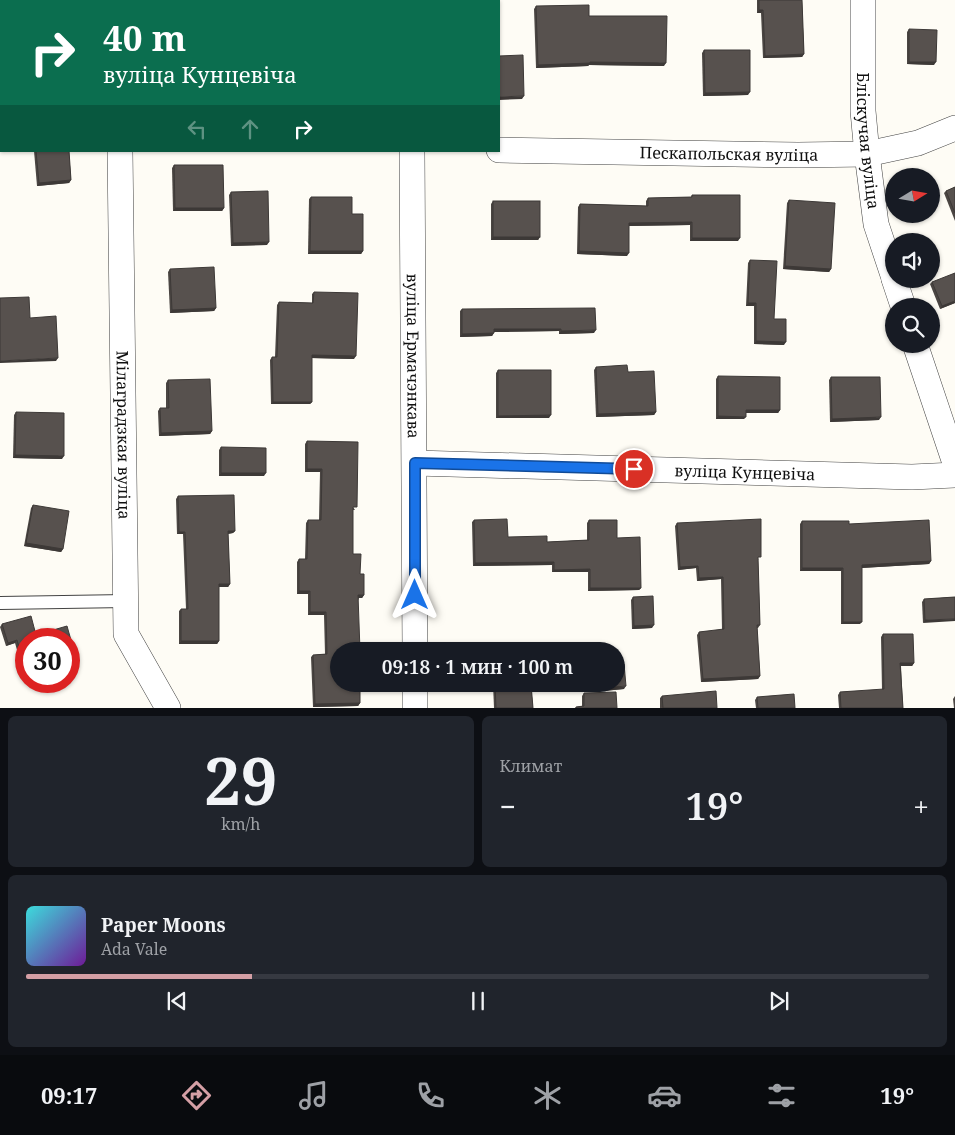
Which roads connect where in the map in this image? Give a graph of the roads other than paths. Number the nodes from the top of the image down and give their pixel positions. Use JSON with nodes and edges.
{"nodes":[{"id":1,"x":863,"y":0,"type":"edge"},
{"id":2,"x":955,"y":128,"type":"edge"},
{"id":3,"x":500,"y":150,"type":"edge"},
{"id":4,"x":120,"y":152,"type":"edge"},
{"id":5,"x":412,"y":152,"type":"edge"},
{"id":6,"x":867,"y":154,"type":"junction"},
{"id":7,"x":885,"y":252,"type":"edge"},
{"id":8,"x":918,"y":353,"type":"edge"},
{"id":9,"x":415,"y":463,"type":"junction"},
{"id":10,"x":955,"y":463,"type":"edge"},
{"id":11,"x":955,"y":475,"type":"edge"},
{"id":12,"x":126,"y":602,"type":"junction"},
{"id":13,"x":0,"y":603,"type":"edge"},
{"id":14,"x":415,"y":642,"type":"edge"},
{"id":15,"x":416,"y":692,"type":"edge"},
{"id":16,"x":168,"y":708,"type":"edge"},
{"id":17,"x":416,"y":708,"type":"edge"}],
"edges":[{"from":1,"to":6,"type":"street","name":"Бліскучая вуліца"},
{"from":2,"to":6,"type":"street","name":"Пескапольская вуліца"},
{"from":3,"to":6,"type":"street","name":"Пескапольская вуліца"},
{"from":4,"to":12,"type":"street","name":"Мілаградзкая вуліца"},
{"from":5,"to":9,"type":"street","name":"вуліца Ермачэнкава"},
{"from":6,"to":7,"type":"street","name":"Бліскучая вуліца"},
{"from":8,"to":10,"type":"street"},
{"from":9,"to":11,"type":"street","name":"вуліца Кунцевіча"},
{"from":9,"to":14,"type":"street","name":"вуліца Ермачэнкава"},
{"from":12,"to":13,"type":"lane"},
{"from":12,"to":16,"type":"street","name":"Мілаградзкая вуліца"},
{"from":15,"to":17,"type":"street"}]}
